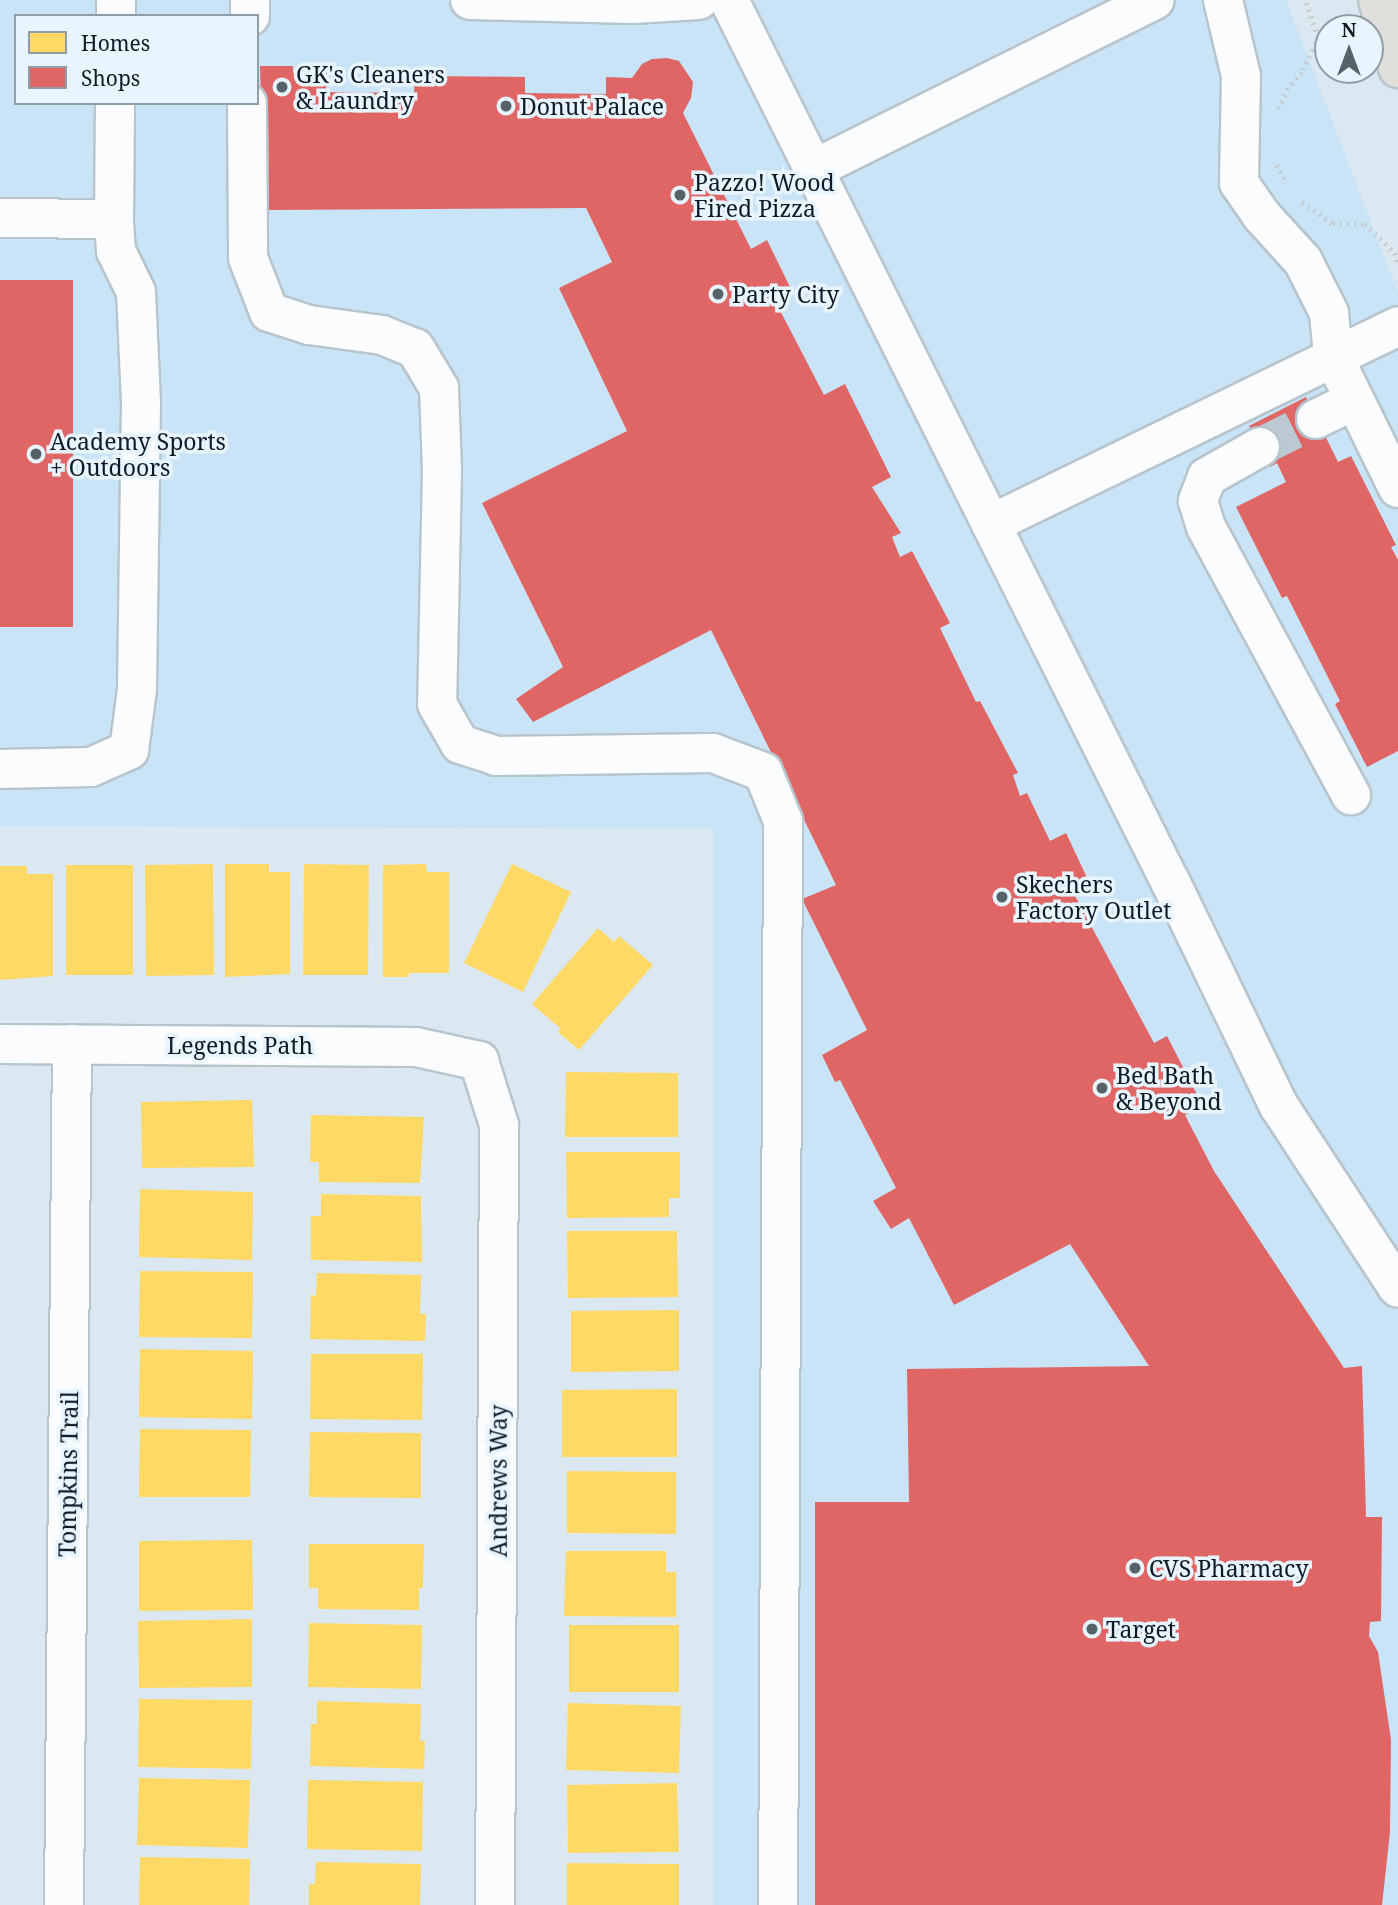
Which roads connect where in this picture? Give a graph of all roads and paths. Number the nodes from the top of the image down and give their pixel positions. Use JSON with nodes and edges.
{"nodes":[{"id":1,"x":470,"y":0,"type":"edge"},
{"id":2,"x":699,"y":0,"type":"edge"},
{"id":3,"x":729,"y":0,"type":"edge"},
{"id":4,"x":1155,"y":0,"type":"edge"},
{"id":5,"x":1223,"y":0,"type":"edge"},
{"id":6,"x":1305,"y":0,"type":"edge"},
{"id":7,"x":1378,"y":0,"type":"edge"},
{"id":8,"x":633,"y":2,"type":"edge"},
{"id":9,"x":1398,"y":68,"type":"edge"},
{"id":10,"x":116,"y":105,"type":"edge"},
{"id":11,"x":247,"y":105,"type":"edge"},
{"id":12,"x":1273,"y":119,"type":"dead end"},
{"id":13,"x":1275,"y":161,"type":"dead end"},
{"id":14,"x":816,"y":168,"type":"junction"},
{"id":15,"x":1288,"y":185,"type":"dead end"},
{"id":16,"x":1295,"y":197,"type":"dead end"},
{"id":17,"x":0,"y":218,"type":"edge"},
{"id":18,"x":114,"y":219,"type":"junction"},
{"id":19,"x":1398,"y":265,"type":"edge"},
{"id":20,"x":1398,"y":326,"type":"edge"},
{"id":21,"x":1334,"y":356,"type":"junction"},
{"id":22,"x":1355,"y":400,"type":"junction"},
{"id":23,"x":1316,"y":419,"type":"tunnel mouth"},
{"id":24,"x":1260,"y":447,"type":"tunnel mouth"},
{"id":25,"x":1398,"y":488,"type":"edge"},
{"id":26,"x":991,"y":524,"type":"junction"},
{"id":27,"x":0,"y":769,"type":"edge"},
{"id":28,"x":1352,"y":795,"type":"dead end"},
{"id":29,"x":0,"y":1044,"type":"edge"},
{"id":30,"x":72,"y":1044,"type":"junction"},
{"id":31,"x":479,"y":1061,"type":"joint"},
{"id":32,"x":1398,"y":1288,"type":"edge"},
{"id":33,"x":64,"y":1905,"type":"edge"},
{"id":34,"x":495,"y":1905,"type":"edge"},
{"id":35,"x":778,"y":1905,"type":"edge"}],
"edges":[{"from":1,"to":8,"type":"street"},
{"from":2,"to":8,"type":"street"},
{"from":3,"to":14,"type":"street"},
{"from":4,"to":14,"type":"street"},
{"from":5,"to":21,"type":"street"},
{"from":6,"to":12,"type":"path"},
{"from":7,"to":9,"type":"main road"},
{"from":10,"to":18,"type":"street"},
{"from":11,"to":35,"type":"street"},
{"from":13,"to":15,"type":"path"},
{"from":14,"to":26,"type":"street"},
{"from":16,"to":19,"type":"path"},
{"from":17,"to":18,"type":"street"},
{"from":18,"to":27,"type":"street"},
{"from":20,"to":21,"type":"street"},
{"from":21,"to":22,"type":"street"},
{"from":21,"to":26,"type":"street"},
{"from":22,"to":23,"type":"street"},
{"from":22,"to":25,"type":"street"},
{"from":24,"to":28,"type":"street"},
{"from":26,"to":32,"type":"street"},
{"from":29,"to":30,"type":"street","name":"Legends Path"},
{"from":30,"to":31,"type":"street","name":"Legends Path"},
{"from":30,"to":33,"type":"street","name":"Tompkins Trail"},
{"from":31,"to":34,"type":"street","name":"Andrews Way"}]}
